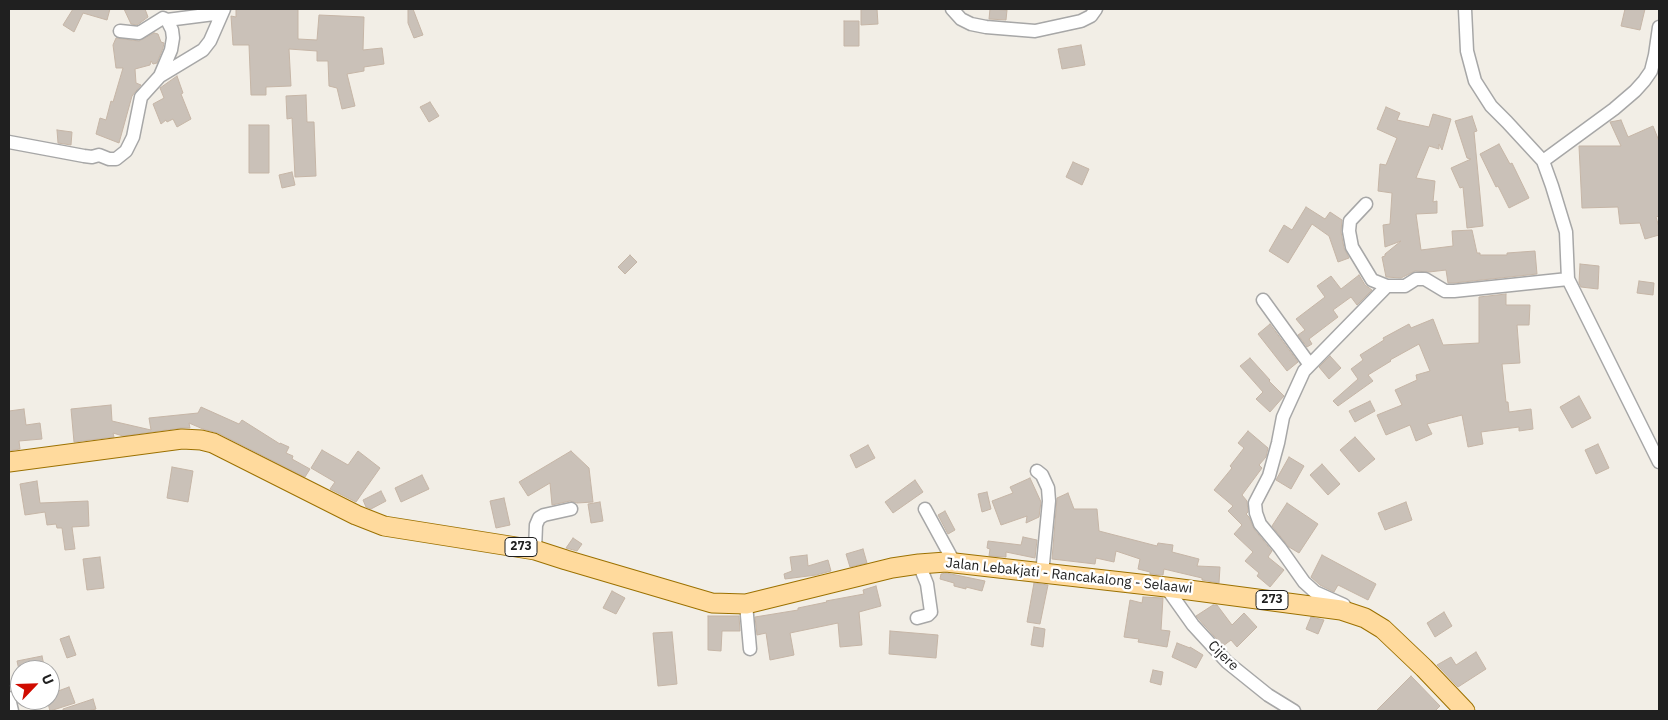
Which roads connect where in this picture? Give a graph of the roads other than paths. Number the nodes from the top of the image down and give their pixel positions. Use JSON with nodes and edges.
{"nodes":[{"id":1,"x":952,"y":9,"type":"edge"},
{"id":2,"x":1096,"y":9,"type":"edge"},
{"id":3,"x":1465,"y":9,"type":"edge"},
{"id":4,"x":223,"y":11,"type":"edge"},
{"id":5,"x":167,"y":20,"type":"junction"},
{"id":6,"x":1659,"y":27,"type":"edge"},
{"id":7,"x":120,"y":31,"type":"dead end"},
{"id":8,"x":160,"y":76,"type":"junction"},
{"id":9,"x":9,"y":142,"type":"edge"},
{"id":10,"x":1542,"y":161,"type":"junction"},
{"id":11,"x":1366,"y":204,"type":"dead end"},
{"id":12,"x":1568,"y":279,"type":"junction"},
{"id":13,"x":1387,"y":286,"type":"junction"},
{"id":14,"x":1263,"y":300,"type":"dead end"},
{"id":15,"x":1310,"y":365,"type":"junction"},
{"id":16,"x":9,"y":462,"type":"edge"},
{"id":17,"x":1659,"y":462,"type":"edge"},
{"id":18,"x":1037,"y":471,"type":"dead end"},
{"id":19,"x":571,"y":509,"type":"dead end"},
{"id":20,"x":925,"y":509,"type":"dead end"},
{"id":21,"x":535,"y":550,"type":"junction"},
{"id":22,"x":919,"y":564,"type":"junction"},
{"id":23,"x":955,"y":564,"type":"junction"},
{"id":24,"x":1042,"y":574,"type":"junction"},
{"id":25,"x":1166,"y":587,"type":"junction"},
{"id":26,"x":746,"y":604,"type":"junction"},
{"id":27,"x":917,"y":618,"type":"dead end"},
{"id":28,"x":1365,"y":618,"type":"junction"},
{"id":29,"x":750,"y":649,"type":"dead end"},
{"id":30,"x":9,"y":698,"type":"edge"},
{"id":31,"x":12,"y":711,"type":"edge"},
{"id":32,"x":1294,"y":711,"type":"edge"},
{"id":33,"x":1465,"y":711,"type":"edge"}],
"edges":[{"from":1,"to":2,"type":"street"},
{"from":3,"to":10,"type":"street"},
{"from":4,"to":5,"type":"street"},
{"from":4,"to":8,"type":"street"},
{"from":5,"to":7,"type":"street"},
{"from":5,"to":8,"type":"street"},
{"from":6,"to":10,"type":"street"},
{"from":8,"to":9,"type":"street"},
{"from":10,"to":12,"type":"street"},
{"from":11,"to":13,"type":"street"},
{"from":12,"to":13,"type":"street"},
{"from":12,"to":17,"type":"street"},
{"from":13,"to":15,"type":"street"},
{"from":14,"to":15,"type":"street"},
{"from":15,"to":28,"type":"street"},
{"from":16,"to":21,"type":"main road","name":"Jalan Lebakjati - Rancakalong - Selaawi","number":"273"},
{"from":18,"to":24,"type":"street"},
{"from":19,"to":21,"type":"street"},
{"from":20,"to":23,"type":"street"},
{"from":21,"to":26,"type":"main road","name":"Jalan Lebakjati - Rancakalong - Selaawi","number":"273"},
{"from":22,"to":23,"type":"main road","name":"Jalan Lebakjati - Rancakalong - Selaawi","number":"273"},
{"from":22,"to":26,"type":"main road","name":"Jalan Lebakjati - Rancakalong - Selaawi","number":"273"},
{"from":22,"to":27,"type":"street"},
{"from":23,"to":24,"type":"main road","name":"Jalan Lebakjati - Rancakalong - Selaawi","number":"273"},
{"from":24,"to":25,"type":"main road","name":"Jalan Lebakjati - Rancakalong - Selaawi","number":"273"},
{"from":25,"to":28,"type":"main road","name":"Jalan Lebakjati - Rancakalong - Selaawi","number":"273"},
{"from":25,"to":32,"type":"street","name":"Cijere"},
{"from":26,"to":29,"type":"street"},
{"from":28,"to":33,"type":"main road","name":"Jalan Lebakjati - Rancakalong - Selaawi","number":"273"},
{"from":30,"to":31,"type":"street"}]}
